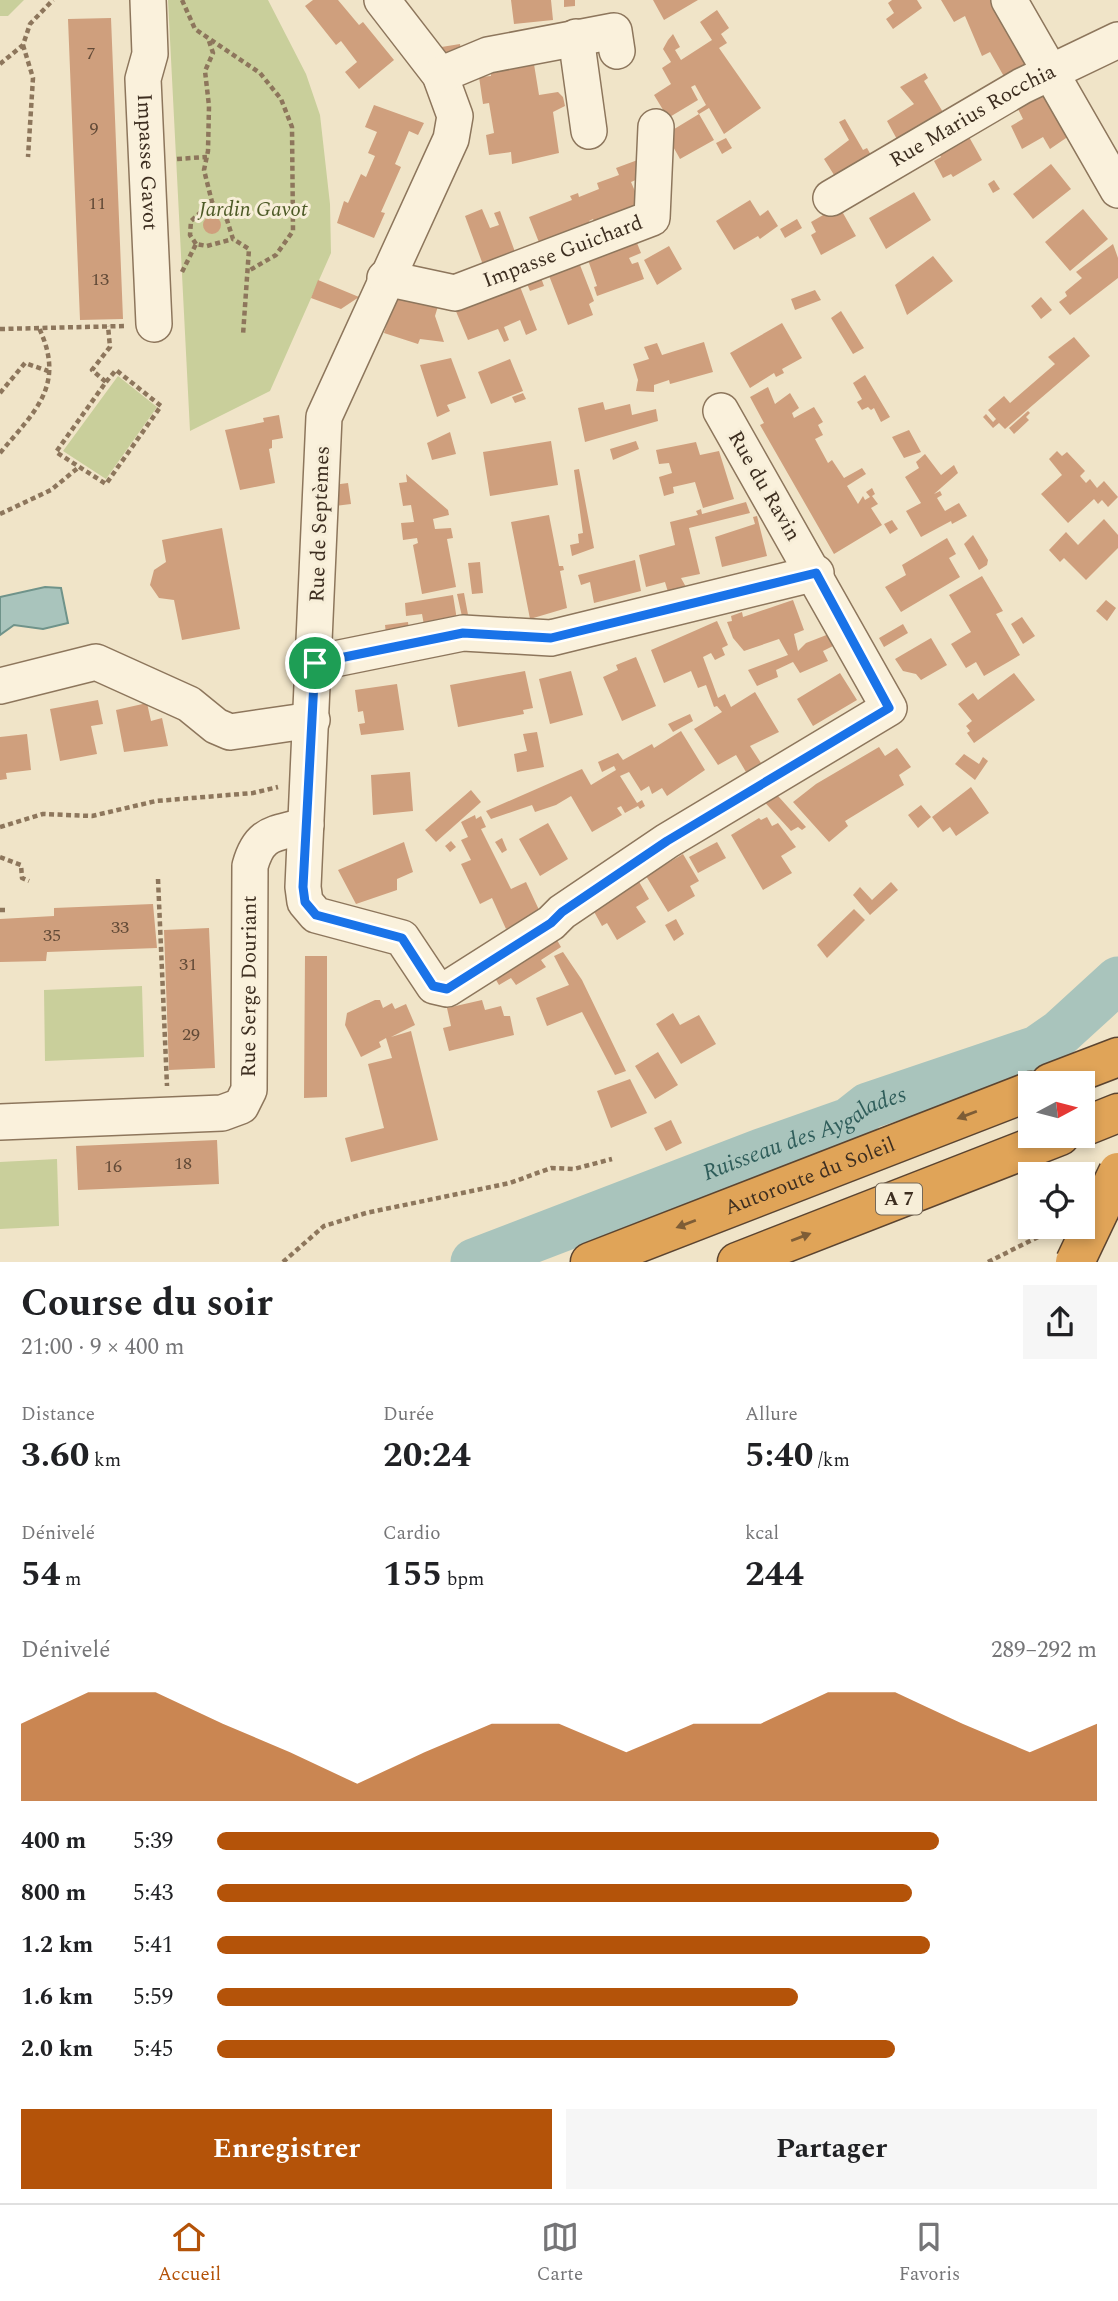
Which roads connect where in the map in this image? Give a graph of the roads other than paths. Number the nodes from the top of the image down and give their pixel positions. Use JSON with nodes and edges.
{"nodes":[{"id":1,"x":148,"y":0,"type":"edge"},
{"id":2,"x":382,"y":0,"type":"edge"},
{"id":3,"x":1009,"y":0,"type":"edge"},
{"id":4,"x":576,"y":37,"type":"junction"},
{"id":5,"x":1118,"y":40,"type":"edge"},
{"id":6,"x":617,"y":51,"type":"dead end"},
{"id":7,"x":1049,"y":71,"type":"junction"},
{"id":8,"x":440,"y":75,"type":"junction"},
{"id":9,"x":656,"y":127,"type":"dead end"},
{"id":10,"x":589,"y":131,"type":"dead end"},
{"id":11,"x":1118,"y":190,"type":"edge"},
{"id":12,"x":831,"y":198,"type":"dead end"},
{"id":13,"x":386,"y":278,"type":"junction"},
{"id":14,"x":154,"y":324,"type":"dead end"},
{"id":15,"x":722,"y":411,"type":"dead end"},
{"id":16,"x":816,"y":573,"type":"junction"},
{"id":17,"x":315,"y":663,"type":"junction"},
{"id":18,"x":0,"y":686,"type":"edge"},
{"id":19,"x":889,"y":708,"type":"joint"},
{"id":20,"x":312,"y":720,"type":"junction"},
{"id":21,"x":306,"y":825,"type":"junction"},
{"id":22,"x":1118,"y":1057,"type":"edge"},
{"id":23,"x":1081,"y":1071,"type":"edge"},
{"id":24,"x":1018,"y":1096,"type":"edge"},
{"id":25,"x":1118,"y":1113,"type":"edge"},
{"id":26,"x":0,"y":1122,"type":"edge"},
{"id":27,"x":1096,"y":1122,"type":"edge"},
{"id":28,"x":1029,"y":1148,"type":"edge"},
{"id":29,"x":1118,"y":1172,"type":"edge"},
{"id":30,"x":590,"y":1262,"type":"edge"},
{"id":31,"x":737,"y":1262,"type":"edge"},
{"id":32,"x":1075,"y":1262,"type":"edge"}],
"edges":[{"from":1,"to":14,"type":"street","name":"Impasse Gavot"},
{"from":2,"to":8,"type":"street","name":"Rue de Septèmes"},
{"from":3,"to":7,"type":"street"},
{"from":4,"to":6,"type":"street"},
{"from":4,"to":8,"type":"street"},
{"from":4,"to":10,"type":"street"},
{"from":5,"to":7,"type":"street","name":"Rue Marius Rocchia"},
{"from":7,"to":11,"type":"street"},
{"from":7,"to":12,"type":"street","name":"Rue Marius Rocchia"},
{"from":8,"to":13,"type":"street","name":"Rue de Septèmes"},
{"from":9,"to":13,"type":"street","name":"Impasse Guichard"},
{"from":13,"to":17,"type":"street","name":"Rue de Septèmes"},
{"from":15,"to":16,"type":"street","name":"Rue du Ravin"},
{"from":16,"to":17,"type":"street"},
{"from":16,"to":19,"type":"street","name":"Rue du Ravin"},
{"from":17,"to":20,"type":"street","name":"Rue de Septèmes"},
{"from":18,"to":20,"type":"street"},
{"from":19,"to":21,"type":"street","name":"Rue de Septèmes"},
{"from":20,"to":21,"type":"street","name":"Rue de Septèmes"},
{"from":21,"to":26,"type":"street","name":"Rue Serge Douriant"},
{"from":22,"to":23,"type":"highway"},
{"from":24,"to":30,"type":"highway","name":"Autoroute du Soleil","number":"A 7","one_way":true},
{"from":25,"to":27,"type":"highway"},
{"from":31,"to":28,"type":"highway","number":"A 7","one_way":true},
{"from":29,"to":32,"type":"highway","bridge":true}]}
